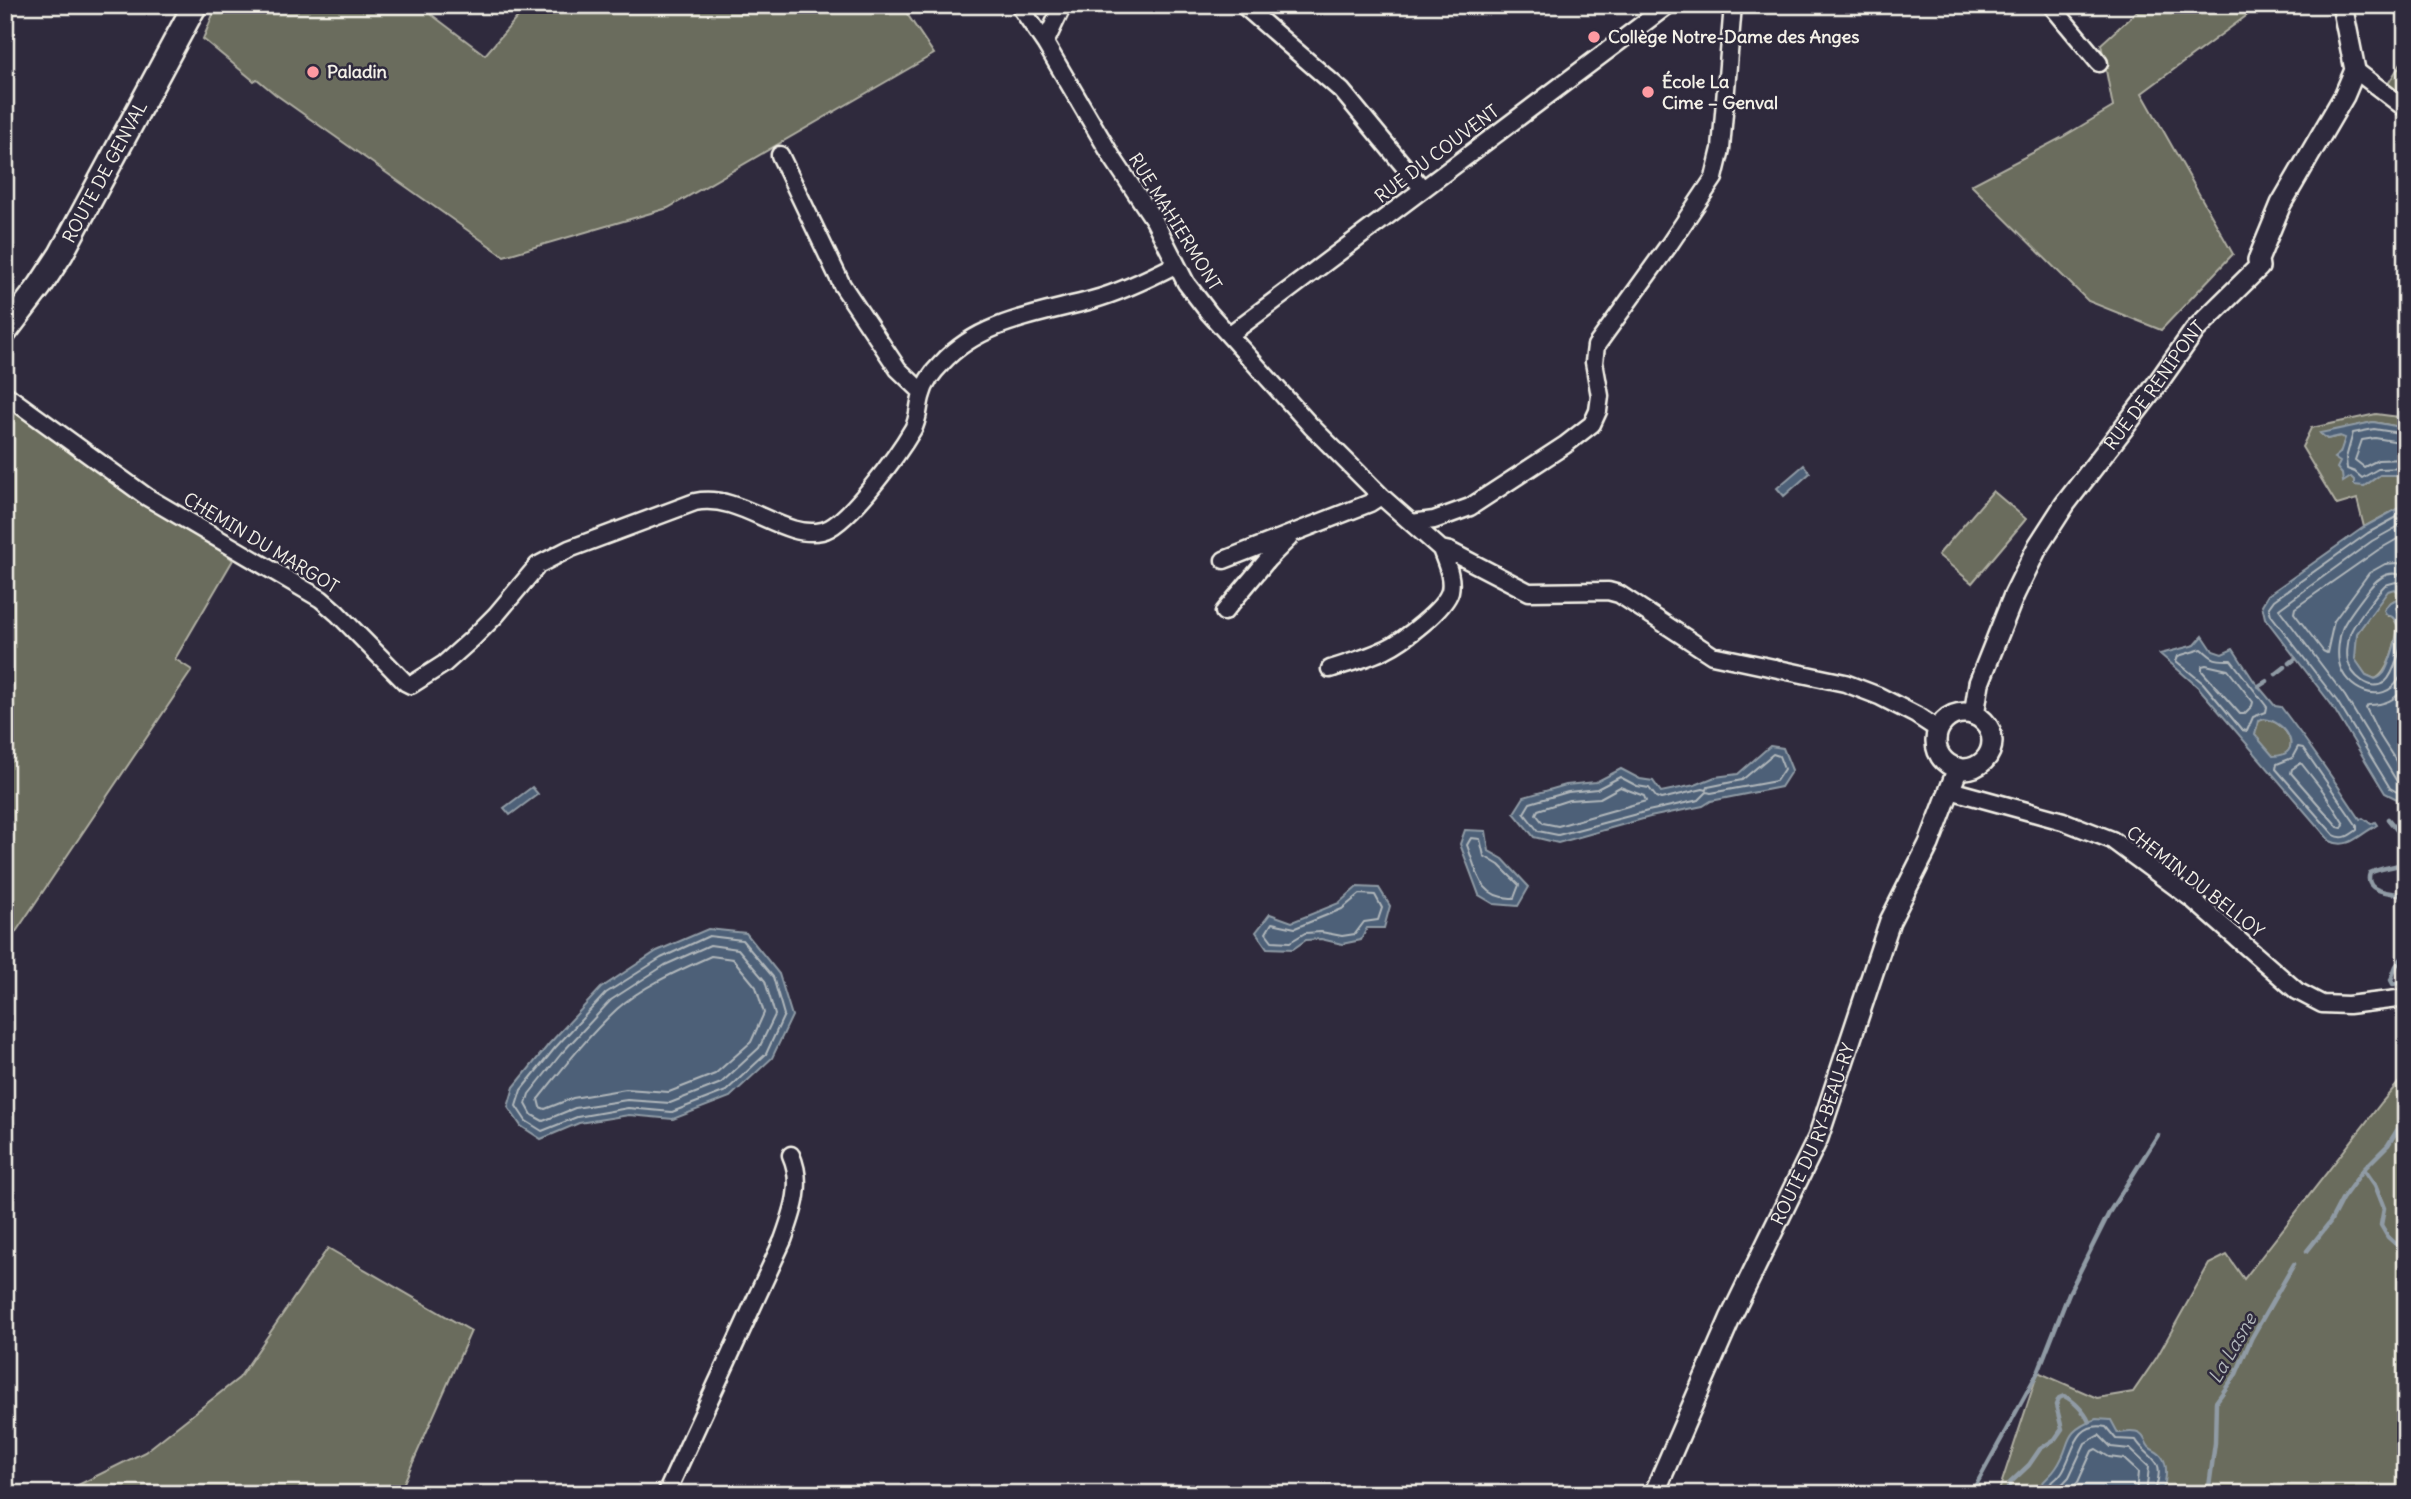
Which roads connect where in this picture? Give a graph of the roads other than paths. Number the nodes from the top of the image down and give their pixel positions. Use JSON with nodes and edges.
{"nodes":[{"id":1,"x":195,"y":5,"type":"edge"},
{"id":2,"x":1019,"y":5,"type":"edge"},
{"id":3,"x":1063,"y":5,"type":"edge"},
{"id":4,"x":1243,"y":5,"type":"edge"},
{"id":5,"x":1668,"y":5,"type":"edge"},
{"id":6,"x":1733,"y":5,"type":"edge"},
{"id":7,"x":2051,"y":5,"type":"edge"},
{"id":8,"x":2342,"y":5,"type":"edge"},
{"id":9,"x":1045,"y":43,"type":"junction"},
{"id":10,"x":2098,"y":64,"type":"dead end"},
{"id":11,"x":2355,"y":70,"type":"junction"},
{"id":12,"x":2406,"y":110,"type":"edge"},
{"id":13,"x":780,"y":155,"type":"dead end"},
{"id":14,"x":1422,"y":188,"type":"junction"},
{"id":15,"x":1175,"y":265,"type":"junction"},
{"id":16,"x":5,"y":332,"type":"edge"},
{"id":17,"x":1229,"y":335,"type":"junction"},
{"id":18,"x":922,"y":392,"type":"junction"},
{"id":19,"x":5,"y":394,"type":"edge"},
{"id":20,"x":1381,"y":496,"type":"junction"},
{"id":21,"x":1412,"y":523,"type":"junction"},
{"id":22,"x":1294,"y":534,"type":"junction"},
{"id":23,"x":1441,"y":549,"type":"junction"},
{"id":24,"x":1224,"y":560,"type":"dead end"},
{"id":25,"x":1224,"y":612,"type":"dead end"},
{"id":26,"x":1330,"y":669,"type":"dead end"},
{"id":27,"x":1974,"y":715,"type":"junction"},
{"id":28,"x":1939,"y":730,"type":"junction"},
{"id":29,"x":1958,"y":768,"type":"junction"},
{"id":30,"x":1950,"y":790,"type":"junction"},
{"id":31,"x":2406,"y":998,"type":"edge"},
{"id":32,"x":792,"y":1155,"type":"dead end"},
{"id":33,"x":666,"y":1494,"type":"edge"},
{"id":34,"x":1654,"y":1494,"type":"edge"}],
"edges":[{"from":1,"to":16,"type":"main road","name":"ROUTE DE GENVAL"},
{"from":2,"to":9,"type":"street","name":"RUE MAHIERMONT"},
{"from":3,"to":9,"type":"street"},
{"from":4,"to":14,"type":"street"},
{"from":5,"to":14,"type":"street","name":"RUE DU COUVENT"},
{"from":6,"to":21,"type":"street"},
{"from":7,"to":10,"type":"street"},
{"from":8,"to":11,"type":"street"},
{"from":9,"to":15,"type":"street","name":"RUE MAHIERMONT"},
{"from":11,"to":12,"type":"street"},
{"from":11,"to":27,"type":"street","name":"RUE DE RENIPONT"},
{"from":13,"to":18,"type":"street"},
{"from":14,"to":17,"type":"street","name":"RUE DU COUVENT"},
{"from":15,"to":17,"type":"street","name":"RUE MAHIERMONT"},
{"from":15,"to":18,"type":"street"},
{"from":17,"to":20,"type":"street","name":"RUE MAHIERMONT"},
{"from":18,"to":19,"type":"street","name":"CHEMIN DU MARGOT"},
{"from":20,"to":21,"type":"street","name":"RUE MAHIERMONT"},
{"from":20,"to":22,"type":"street"},
{"from":21,"to":23,"type":"street","name":"RUE MAHIERMONT"},
{"from":22,"to":24,"type":"street"},
{"from":22,"to":25,"type":"street"},
{"from":23,"to":26,"type":"street"},
{"from":23,"to":28,"type":"street","name":"RUE MAHIERMONT"},
{"from":27,"to":28,"type":"street"},
{"from":27,"to":29,"type":"street"},
{"from":28,"to":29,"type":"street"},
{"from":29,"to":30,"type":"street","name":"ROUTE DU RY-BEAU-RY"},
{"from":30,"to":31,"type":"street","name":"CHEMIN DU BELLOY"},
{"from":30,"to":34,"type":"street","name":"ROUTE DU RY-BEAU-RY"},
{"from":32,"to":33,"type":"street"}]}
